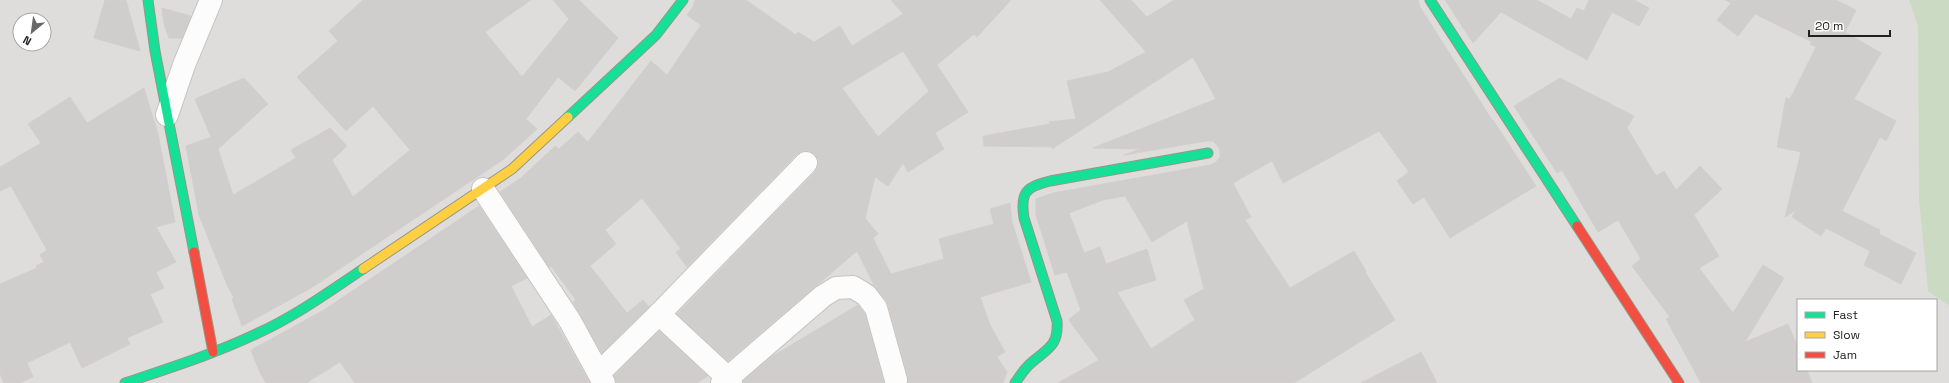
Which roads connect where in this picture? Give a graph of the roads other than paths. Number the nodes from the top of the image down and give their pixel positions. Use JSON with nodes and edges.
{"nodes":[{"id":1,"x":148,"y":0,"type":"edge"},
{"id":2,"x":211,"y":0,"type":"edge"},
{"id":3,"x":683,"y":0,"type":"edge"},
{"id":4,"x":1430,"y":0,"type":"edge"},
{"id":5,"x":167,"y":115,"type":"junction"},
{"id":6,"x":1208,"y":153,"type":"dead end"},
{"id":7,"x":806,"y":163,"type":"dead end"},
{"id":8,"x":482,"y":189,"type":"junction"},
{"id":9,"x":659,"y":314,"type":"junction"},
{"id":10,"x":213,"y":352,"type":"junction"},
{"id":11,"x":601,"y":378,"type":"edge"},
{"id":12,"x":896,"y":380,"type":"dead end"},
{"id":13,"x":727,"y":381,"type":"edge"},
{"id":14,"x":126,"y":383,"type":"edge"},
{"id":15,"x":1015,"y":383,"type":"edge"},
{"id":16,"x":1679,"y":383,"type":"edge"}],
"edges":[{"from":1,"to":5,"type":"street"},
{"from":2,"to":5,"type":"street"},
{"from":3,"to":8,"type":"street"},
{"from":4,"to":16,"type":"street"},
{"from":5,"to":10,"type":"street"},
{"from":6,"to":15,"type":"street"},
{"from":7,"to":9,"type":"street"},
{"from":8,"to":10,"type":"street"},
{"from":8,"to":11,"type":"street"},
{"from":9,"to":11,"type":"street"},
{"from":9,"to":13,"type":"street"},
{"from":10,"to":14,"type":"street"},
{"from":12,"to":13,"type":"street"}]}
